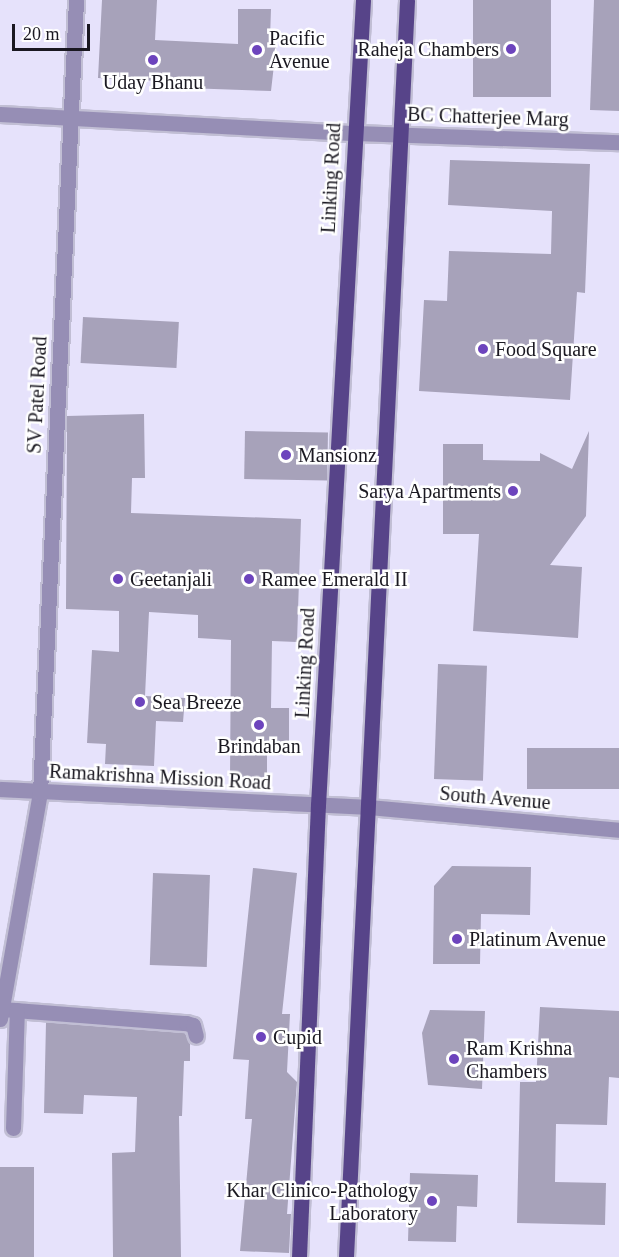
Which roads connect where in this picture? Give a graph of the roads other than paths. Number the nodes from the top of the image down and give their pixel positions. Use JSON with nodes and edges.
{"nodes":[{"id":1,"x":75,"y":0,"type":"edge"},
{"id":2,"x":363,"y":0,"type":"edge"},
{"id":3,"x":407,"y":0,"type":"edge"},
{"id":4,"x":0,"y":114,"type":"edge"},
{"id":5,"x":71,"y":117,"type":"junction"},
{"id":6,"x":355,"y":133,"type":"junction"},
{"id":7,"x":400,"y":135,"type":"junction"},
{"id":8,"x":619,"y":142,"type":"edge"},
{"id":9,"x":0,"y":789,"type":"edge"},
{"id":10,"x":40,"y":793,"type":"junction"},
{"id":11,"x":318,"y":805,"type":"junction"},
{"id":12,"x":368,"y":807,"type":"junction"},
{"id":13,"x":619,"y":830,"type":"edge"},
{"id":14,"x":6,"y":1013,"type":"edge"},
{"id":15,"x":196,"y":1036,"type":"dead end"},
{"id":16,"x":11,"y":1128,"type":"edge"},
{"id":17,"x":299,"y":1257,"type":"edge"},
{"id":18,"x":346,"y":1257,"type":"edge"}],
"edges":[{"from":1,"to":5,"type":"street","name":"SV Patel Road"},
{"from":2,"to":6,"type":"main road","name":"Linking Road"},
{"from":3,"to":7,"type":"main road"},
{"from":4,"to":5,"type":"street","name":"BC Chatterjee Marg"},
{"from":5,"to":6,"type":"street","name":"BC Chatterjee Marg"},
{"from":5,"to":10,"type":"street","name":"SV Patel Road"},
{"from":6,"to":7,"type":"street","name":"BC Chatterjee Marg"},
{"from":6,"to":11,"type":"main road","name":"Linking Road"},
{"from":7,"to":8,"type":"street","name":"BC Chatterjee Marg"},
{"from":7,"to":12,"type":"main road"},
{"from":9,"to":10,"type":"street","name":"Ramakrishna Mission Road"},
{"from":10,"to":11,"type":"street","name":"Ramakrishna Mission Road"},
{"from":10,"to":14,"type":"street","name":"SV Patel Road"},
{"from":11,"to":12,"type":"street","name":"Ramakrishna Mission Road"},
{"from":11,"to":17,"type":"main road","name":"Linking Road"},
{"from":12,"to":13,"type":"street","name":"South Avenue"},
{"from":12,"to":18,"type":"main road"},
{"from":14,"to":15,"type":"street"},
{"from":14,"to":16,"type":"street","name":"SV Patel Road"}]}
